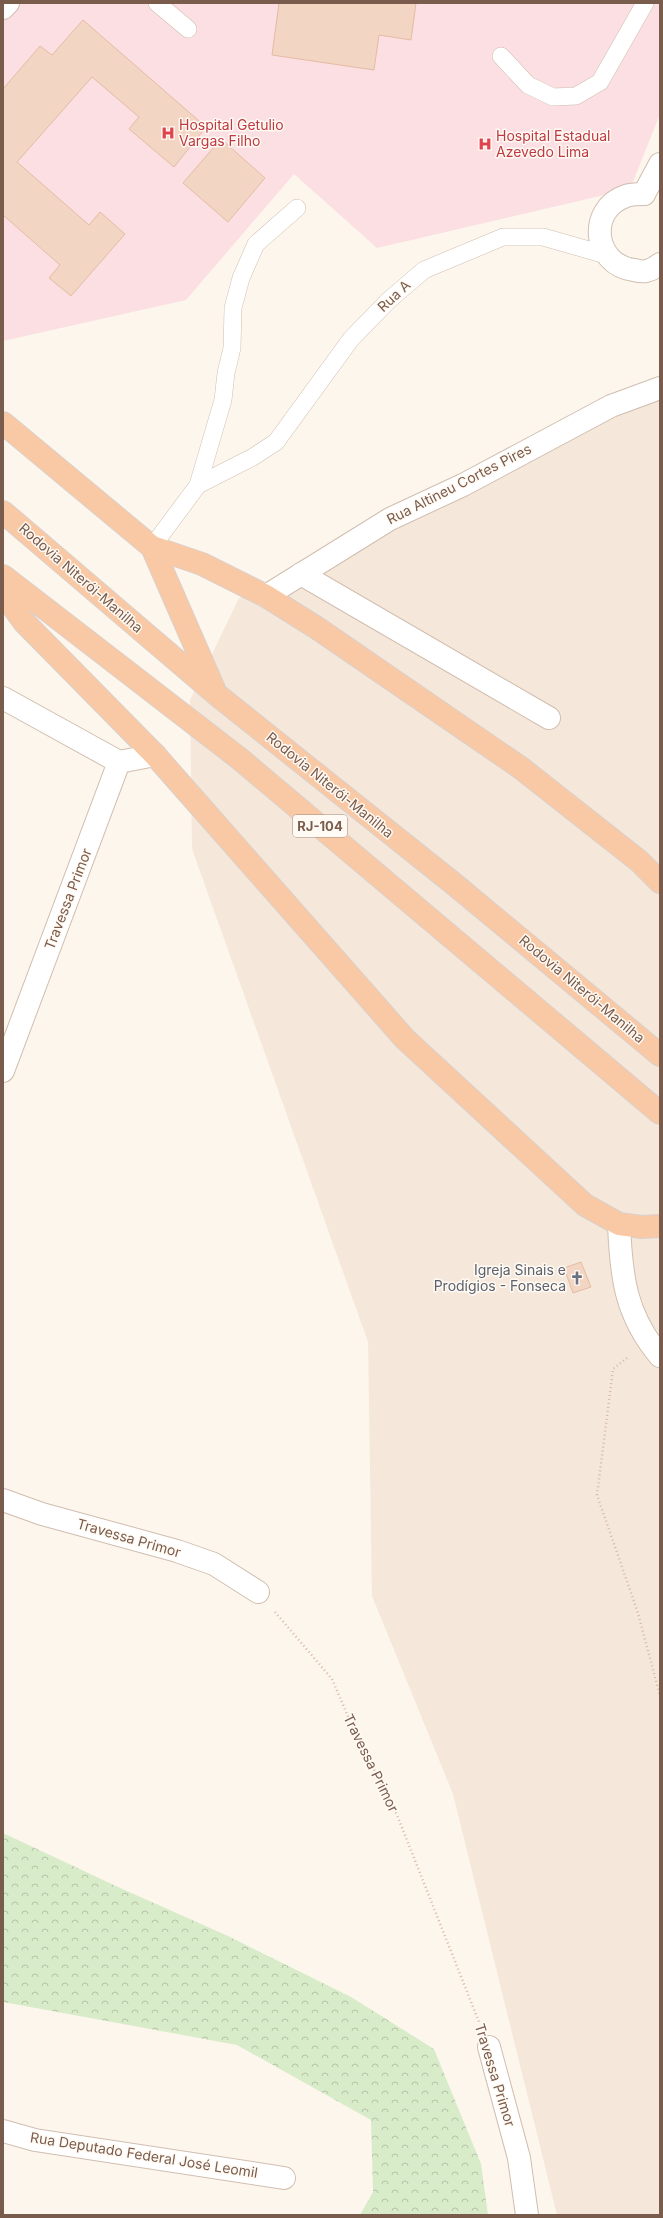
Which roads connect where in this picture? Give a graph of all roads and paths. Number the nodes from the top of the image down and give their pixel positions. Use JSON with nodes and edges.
{"nodes":[{"id":1,"x":8,"y":3,"type":"edge"},
{"id":2,"x":157,"y":3,"type":"edge"},
{"id":3,"x":645,"y":3,"type":"edge"},
{"id":4,"x":3,"y":8,"type":"edge"},
{"id":5,"x":188,"y":29,"type":"dead end"},
{"id":6,"x":502,"y":56,"type":"dead end"},
{"id":7,"x":660,"y":164,"type":"edge"},
{"id":8,"x":652,"y":197,"type":"edge"},
{"id":9,"x":297,"y":208,"type":"dead end"},
{"id":10,"x":606,"y":255,"type":"junction"},
{"id":11,"x":660,"y":264,"type":"edge"},
{"id":12,"x":660,"y":388,"type":"edge"},
{"id":13,"x":3,"y":423,"type":"edge"},
{"id":14,"x":198,"y":485,"type":"junction"},
{"id":15,"x":3,"y":512,"type":"edge"},
{"id":16,"x":152,"y":547,"type":"junction"},
{"id":17,"x":301,"y":574,"type":"junction"},
{"id":18,"x":3,"y":576,"type":"edge"},
{"id":19,"x":3,"y":593,"type":"edge"},
{"id":20,"x":266,"y":596,"type":"junction"},
{"id":21,"x":216,"y":694,"type":"junction"},
{"id":22,"x":3,"y":698,"type":"edge"},
{"id":23,"x":549,"y":718,"type":"dead end"},
{"id":24,"x":155,"y":755,"type":"junction"},
{"id":25,"x":119,"y":762,"type":"junction"},
{"id":26,"x":660,"y":882,"type":"edge"},
{"id":27,"x":659,"y":1054,"type":"edge"},
{"id":28,"x":3,"y":1071,"type":"edge"},
{"id":29,"x":660,"y":1113,"type":"edge"},
{"id":30,"x":619,"y":1224,"type":"junction"},
{"id":31,"x":660,"y":1226,"type":"edge"},
{"id":32,"x":654,"y":1349,"type":"edge"},
{"id":33,"x":3,"y":1500,"type":"edge"},
{"id":34,"x":258,"y":1592,"type":"joint"},
{"id":35,"x":660,"y":1696,"type":"edge"},
{"id":36,"x":489,"y":2047,"type":"joint"},
{"id":37,"x":3,"y":2131,"type":"edge"},
{"id":38,"x":284,"y":2178,"type":"dead end"},
{"id":39,"x":527,"y":2215,"type":"edge"}],
"edges":[{"from":1,"to":4,"type":"street"},
{"from":2,"to":5,"type":"lane"},
{"from":3,"to":6,"type":"lane"},
{"from":7,"to":8,"type":"street"},
{"from":8,"to":10,"type":"street"},
{"from":9,"to":14,"type":"lane"},
{"from":10,"to":11,"type":"street"},
{"from":10,"to":14,"type":"lane","name":"Rua A"},
{"from":12,"to":17,"type":"street","name":"Rua Altineu Cortes Pires"},
{"from":13,"to":16,"type":"highway"},
{"from":14,"to":16,"type":"lane","name":"Rua A"},
{"from":15,"to":21,"type":"highway","name":"Rodovia Niterói-Manilha","number":"RJ-104"},
{"from":16,"to":20,"type":"highway"},
{"from":16,"to":21,"type":"highway"},
{"from":17,"to":20,"type":"street","name":"Rua Altineu Cortes Pires"},
{"from":17,"to":23,"type":"street"},
{"from":18,"to":29,"type":"highway","number":"RJ-104"},
{"from":19,"to":24,"type":"highway"},
{"from":20,"to":26,"type":"highway"},
{"from":21,"to":27,"type":"highway","name":"Rodovia Niterói-Manilha","number":"RJ-104"},
{"from":22,"to":25,"type":"street"},
{"from":24,"to":25,"type":"street"},
{"from":24,"to":30,"type":"highway"},
{"from":25,"to":28,"type":"street","name":"Travessa Primor"},
{"from":30,"to":31,"type":"highway"},
{"from":30,"to":32,"type":"street"},
{"from":32,"to":35,"type":"path"},
{"from":33,"to":34,"type":"street","name":"Travessa Primor"},
{"from":34,"to":36,"type":"path","name":"Travessa Primor"},
{"from":36,"to":39,"type":"street","name":"Travessa Primor"},
{"from":37,"to":38,"type":"street","name":"Rua Deputado Federal José Leomil"}]}
